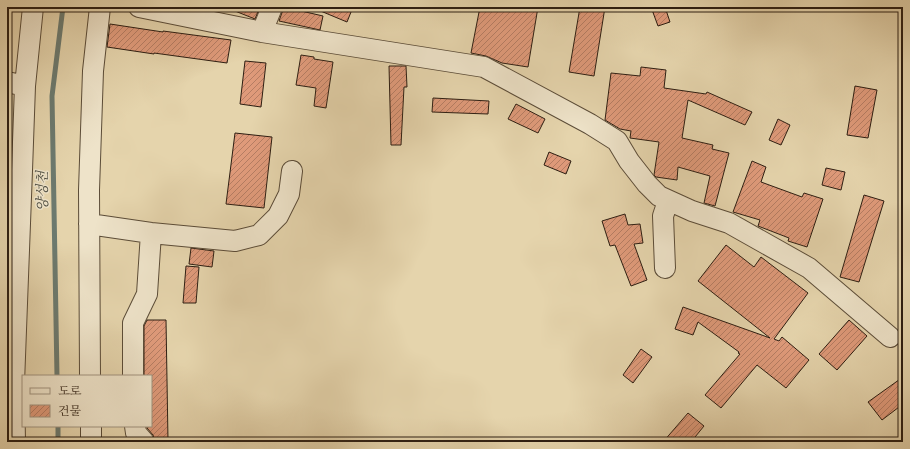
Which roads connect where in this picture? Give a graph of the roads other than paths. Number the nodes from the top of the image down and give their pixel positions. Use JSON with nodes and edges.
{"nodes":[{"id":1,"x":33,"y":7,"type":"edge"},
{"id":2,"x":100,"y":7,"type":"edge"},
{"id":3,"x":139,"y":7,"type":"edge"},
{"id":4,"x":272,"y":7,"type":"edge"},
{"id":5,"x":262,"y":32,"type":"junction"},
{"id":6,"x":16,"y":84,"type":"edge"},
{"id":7,"x":292,"y":171,"type":"dead end"},
{"id":8,"x":668,"y":200,"type":"junction"},
{"id":9,"x":89,"y":224,"type":"junction"},
{"id":10,"x":151,"y":233,"type":"junction"},
{"id":11,"x":665,"y":268,"type":"dead end"},
{"id":12,"x":890,"y":338,"type":"dead end"},
{"id":13,"x":90,"y":375,"type":"edge"},
{"id":14,"x":134,"y":375,"type":"edge"},
{"id":15,"x":91,"y":427,"type":"edge"},
{"id":16,"x":135,"y":427,"type":"edge"},
{"id":17,"x":15,"y":442,"type":"edge"},
{"id":18,"x":91,"y":442,"type":"edge"},
{"id":19,"x":144,"y":442,"type":"edge"}],
"edges":[{"from":1,"to":6,"type":"street"},
{"from":2,"to":9,"type":"street"},
{"from":3,"to":5,"type":"street"},
{"from":4,"to":5,"type":"street"},
{"from":5,"to":8,"type":"street"},
{"from":6,"to":17,"type":"street"},
{"from":7,"to":10,"type":"street"},
{"from":8,"to":11,"type":"street"},
{"from":8,"to":12,"type":"street"},
{"from":9,"to":10,"type":"street"},
{"from":9,"to":13,"type":"street"},
{"from":10,"to":14,"type":"street"},
{"from":15,"to":18,"type":"street"},
{"from":16,"to":19,"type":"street"}]}
